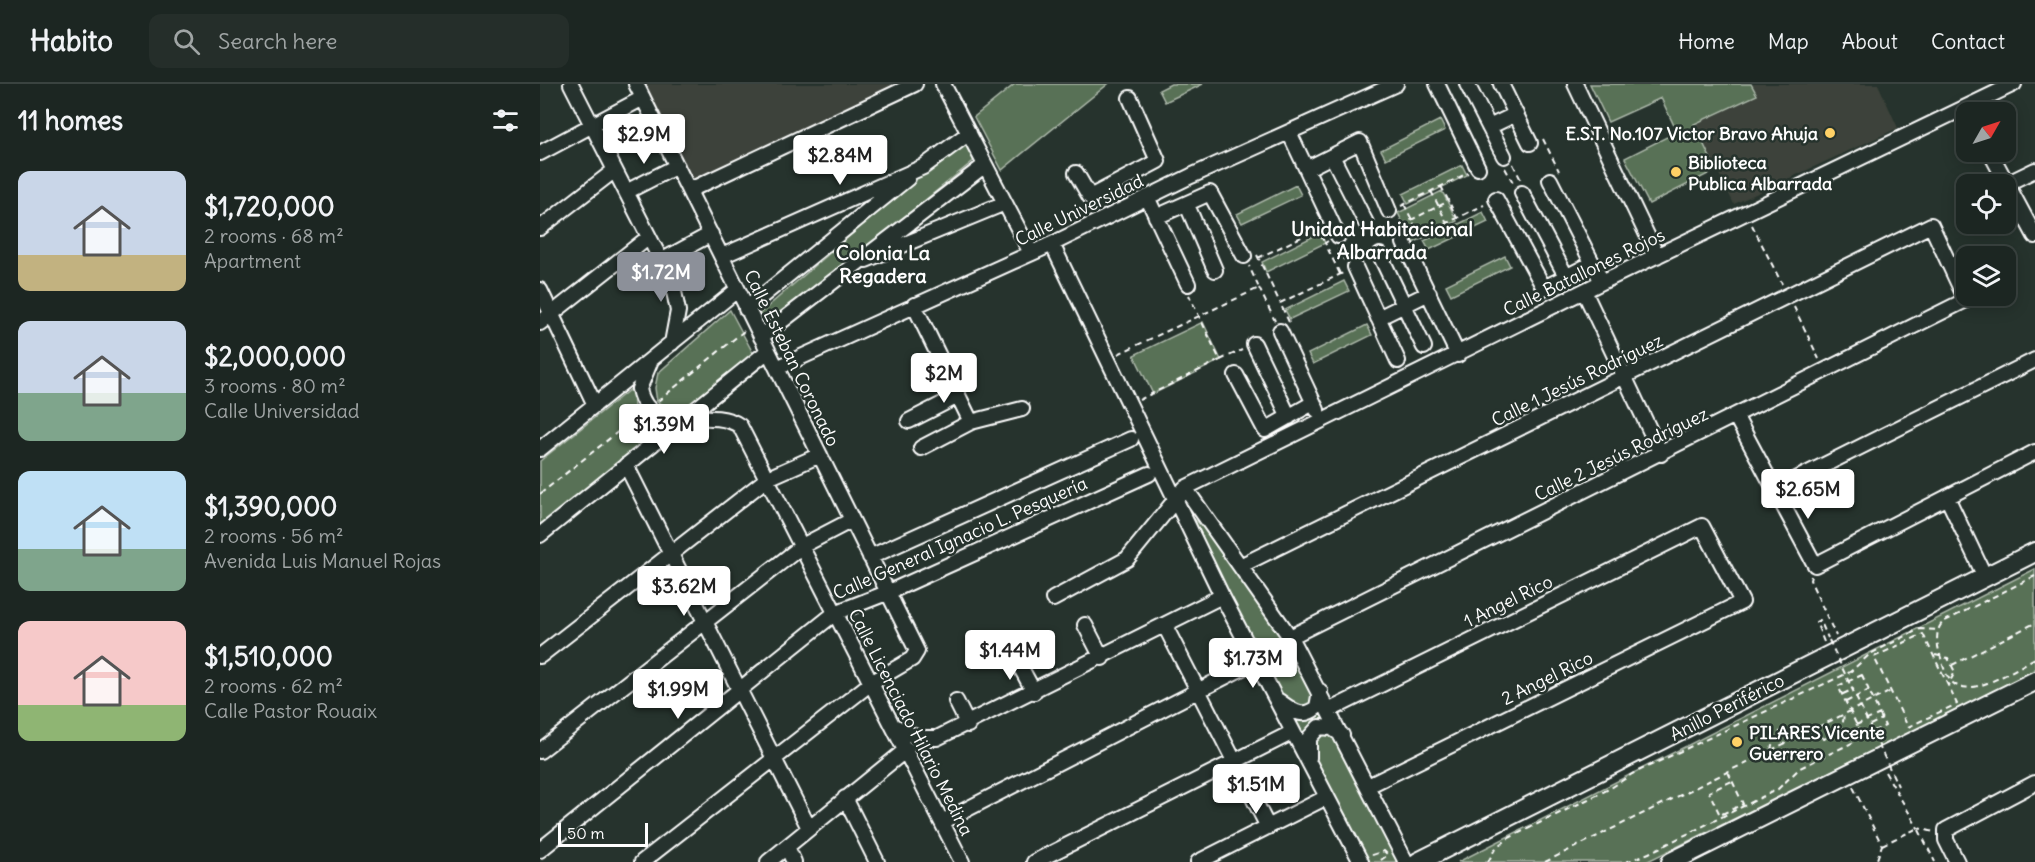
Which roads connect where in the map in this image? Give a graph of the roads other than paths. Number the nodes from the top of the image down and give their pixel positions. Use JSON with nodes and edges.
{"nodes":[{"id":1,"x":571,"y":84,"type":"edge"},
{"id":2,"x":636,"y":84,"type":"edge"},
{"id":3,"x":915,"y":84,"type":"edge"},
{"id":4,"x":943,"y":84,"type":"edge"},
{"id":5,"x":1396,"y":84,"type":"edge"},
{"id":6,"x":1467,"y":84,"type":"edge"},
{"id":7,"x":1501,"y":84,"type":"edge"},
{"id":8,"x":1575,"y":84,"type":"edge"},
{"id":9,"x":2014,"y":84,"type":"edge"},
{"id":10,"x":1442,"y":86,"type":"edge"},
{"id":11,"x":643,"y":98,"type":"junction"},
{"id":12,"x":1130,"y":98,"type":"dead end"},
{"id":13,"x":1983,"y":102,"type":"edge"},
{"id":14,"x":1516,"y":114,"type":"junction"},
{"id":15,"x":1956,"y":116,"type":"edge"},
{"id":16,"x":591,"y":124,"type":"junction"},
{"id":17,"x":1489,"y":127,"type":"junction"},
{"id":18,"x":1289,"y":132,"type":"junction"},
{"id":19,"x":969,"y":133,"type":"junction"},
{"id":20,"x":1530,"y":143,"type":"dead end"},
{"id":21,"x":540,"y":153,"type":"edge"},
{"id":22,"x":1332,"y":156,"type":"junction"},
{"id":23,"x":1505,"y":159,"type":"road end"},
{"id":24,"x":985,"y":165,"type":"junction"},
{"id":25,"x":677,"y":166,"type":"junction"},
{"id":26,"x":923,"y":167,"type":"junction"},
{"id":27,"x":1308,"y":168,"type":"junction"},
{"id":28,"x":1478,"y":168,"type":"dead end"},
{"id":29,"x":615,"y":170,"type":"junction"},
{"id":30,"x":2035,"y":170,"type":"edge"},
{"id":31,"x":1076,"y":173,"type":"dead end"},
{"id":32,"x":2016,"y":179,"type":"edge"},
{"id":33,"x":1550,"y":180,"type":"dead end"},
{"id":34,"x":1520,"y":188,"type":"road end"},
{"id":35,"x":690,"y":190,"type":"junction"},
{"id":36,"x":626,"y":192,"type":"junction"},
{"id":37,"x":1090,"y":197,"type":"junction"},
{"id":38,"x":1147,"y":197,"type":"junction"},
{"id":39,"x":1496,"y":199,"type":"dead end"},
{"id":40,"x":2016,"y":202,"type":"edge"},
{"id":41,"x":1005,"y":203,"type":"junction"},
{"id":42,"x":1187,"y":205,"type":"junction"},
{"id":43,"x":1394,"y":214,"type":"road end"},
{"id":44,"x":1156,"y":217,"type":"junction"},
{"id":45,"x":1101,"y":220,"type":"junction"},
{"id":46,"x":1366,"y":223,"type":"dead end"},
{"id":47,"x":1930,"y":225,"type":"joint"},
{"id":48,"x":540,"y":228,"type":"edge"},
{"id":49,"x":711,"y":234,"type":"junction"},
{"id":50,"x":2035,"y":236,"type":"edge"},
{"id":51,"x":649,"y":237,"type":"junction"},
{"id":52,"x":1405,"y":238,"type":"road end"},
{"id":53,"x":1338,"y":243,"type":"road end"},
{"id":54,"x":1052,"y":244,"type":"junction"},
{"id":55,"x":1030,"y":253,"type":"junction"},
{"id":56,"x":1380,"y":255,"type":"dead end"},
{"id":57,"x":722,"y":256,"type":"junction"},
{"id":58,"x":1658,"y":256,"type":"junction"},
{"id":59,"x":1251,"y":257,"type":"road end"},
{"id":60,"x":661,"y":261,"type":"junction"},
{"id":61,"x":1349,"y":263,"type":"road end"},
{"id":62,"x":1593,"y":263,"type":"junction"},
{"id":63,"x":848,"y":268,"type":"junction"},
{"id":64,"x":1215,"y":270,"type":"dead end"},
{"id":65,"x":1567,"y":278,"type":"junction"},
{"id":66,"x":1602,"y":282,"type":"junction"},
{"id":67,"x":1188,"y":284,"type":"road end"},
{"id":68,"x":540,"y":290,"type":"edge"},
{"id":69,"x":737,"y":290,"type":"junction"},
{"id":70,"x":1584,"y":291,"type":"junction"},
{"id":71,"x":1430,"y":293,"type":"junction"},
{"id":72,"x":914,"y":305,"type":"junction"},
{"id":73,"x":1404,"y":305,"type":"junction"},
{"id":74,"x":746,"y":309,"type":"junction"},
{"id":75,"x":552,"y":313,"type":"junction"},
{"id":76,"x":1378,"y":318,"type":"junction"},
{"id":77,"x":540,"y":323,"type":"edge"},
{"id":78,"x":1280,"y":331,"type":"road end"},
{"id":79,"x":761,"y":337,"type":"junction"},
{"id":80,"x":672,"y":343,"type":"junction"},
{"id":81,"x":1254,"y":344,"type":"dead end"},
{"id":82,"x":1425,"y":347,"type":"dead end"},
{"id":83,"x":768,"y":351,"type":"junction"},
{"id":84,"x":1458,"y":355,"type":"junction"},
{"id":85,"x":651,"y":360,"type":"junction"},
{"id":86,"x":2035,"y":360,"type":"edge"},
{"id":87,"x":1398,"y":361,"type":"dead end"},
{"id":88,"x":777,"y":368,"type":"junction"},
{"id":89,"x":1236,"y":375,"type":"dead end"},
{"id":90,"x":1625,"y":376,"type":"junction"},
{"id":91,"x":958,"y":396,"type":"junction"},
{"id":92,"x":1313,"y":403,"type":"junction"},
{"id":93,"x":595,"y":405,"type":"junction"},
{"id":94,"x":1022,"y":409,"type":"dead end"},
{"id":95,"x":1289,"y":417,"type":"junction"},
{"id":96,"x":1736,"y":417,"type":"junction"},
{"id":97,"x":685,"y":418,"type":"junction"},
{"id":98,"x":1322,"y":420,"type":"junction"},
{"id":99,"x":909,"y":421,"type":"dead end"},
{"id":100,"x":971,"y":422,"type":"junction"},
{"id":101,"x":1131,"y":439,"type":"dead end"},
{"id":102,"x":921,"y":448,"type":"dead end"},
{"id":103,"x":540,"y":449,"type":"edge"},
{"id":104,"x":2035,"y":452,"type":"edge"},
{"id":105,"x":1661,"y":454,"type":"junction"},
{"id":106,"x":820,"y":455,"type":"junction"},
{"id":107,"x":626,"y":465,"type":"junction"},
{"id":108,"x":1149,"y":474,"type":"dead end"},
{"id":109,"x":768,"y":478,"type":"junction"},
{"id":110,"x":1185,"y":489,"type":"junction"},
{"id":111,"x":1774,"y":490,"type":"junction"},
{"id":112,"x":1947,"y":497,"type":"junction"},
{"id":113,"x":1174,"y":500,"type":"junction"},
{"id":114,"x":852,"y":520,"type":"junction"},
{"id":115,"x":1702,"y":525,"type":"joint"},
{"id":116,"x":540,"y":535,"type":"edge"},
{"id":117,"x":802,"y":546,"type":"junction"},
{"id":118,"x":2035,"y":552,"type":"edge"},
{"id":119,"x":672,"y":553,"type":"junction"},
{"id":120,"x":870,"y":557,"type":"junction"},
{"id":121,"x":1240,"y":566,"type":"junction"},
{"id":122,"x":1985,"y":577,"type":"junction"},
{"id":123,"x":888,"y":592,"type":"junction"},
{"id":124,"x":1222,"y":596,"type":"junction"},
{"id":125,"x":1053,"y":599,"type":"dead end"},
{"id":126,"x":835,"y":613,"type":"junction"},
{"id":127,"x":704,"y":621,"type":"junction"},
{"id":128,"x":1085,"y":625,"type":"dead end"},
{"id":129,"x":1165,"y":626,"type":"junction"},
{"id":130,"x":1290,"y":637,"type":"junction"},
{"id":131,"x":1014,"y":655,"type":"dead end"},
{"id":132,"x":540,"y":657,"type":"edge"},
{"id":133,"x":1102,"y":658,"type":"junction"},
{"id":134,"x":1256,"y":661,"type":"junction"},
{"id":135,"x":2035,"y":681,"type":"edge"},
{"id":136,"x":871,"y":683,"type":"junction"},
{"id":137,"x":740,"y":691,"type":"junction"},
{"id":138,"x":1320,"y":691,"type":"junction"},
{"id":139,"x":1034,"y":692,"type":"junction"},
{"id":140,"x":1200,"y":692,"type":"junction"},
{"id":141,"x":1275,"y":698,"type":"junction"},
{"id":142,"x":956,"y":701,"type":"dead end"},
{"id":143,"x":1329,"y":710,"type":"junction"},
{"id":144,"x":968,"y":725,"type":"junction"},
{"id":145,"x":896,"y":727,"type":"junction"},
{"id":146,"x":1293,"y":732,"type":"junction"},
{"id":147,"x":1342,"y":735,"type":"junction"},
{"id":148,"x":907,"y":749,"type":"junction"},
{"id":149,"x":540,"y":751,"type":"edge"},
{"id":150,"x":774,"y":759,"type":"junction"},
{"id":151,"x":1308,"y":761,"type":"junction"},
{"id":152,"x":1235,"y":762,"type":"junction"},
{"id":153,"x":2035,"y":783,"type":"edge"},
{"id":154,"x":1368,"y":786,"type":"junction"},
{"id":155,"x":1327,"y":797,"type":"junction"},
{"id":156,"x":845,"y":798,"type":"junction"},
{"id":157,"x":942,"y":822,"type":"junction"},
{"id":158,"x":1268,"y":827,"type":"junction"},
{"id":159,"x":809,"y":828,"type":"junction"},
{"id":160,"x":787,"y":847,"type":"junction"},
{"id":161,"x":540,"y":850,"type":"edge"},
{"id":162,"x":1366,"y":859,"type":"edge"},
{"id":163,"x":642,"y":862,"type":"edge"},
{"id":164,"x":768,"y":862,"type":"edge"},
{"id":165,"x":794,"y":862,"type":"edge"},
{"id":166,"x":877,"y":862,"type":"edge"},
{"id":167,"x":963,"y":862,"type":"edge"},
{"id":168,"x":1034,"y":862,"type":"edge"},
{"id":169,"x":1198,"y":862,"type":"edge"},
{"id":170,"x":1406,"y":862,"type":"edge"},
{"id":171,"x":1418,"y":862,"type":"edge"},
{"id":172,"x":1671,"y":862,"type":"edge"},
{"id":173,"x":1957,"y":862,"type":"edge"}],
"edges":[{"from":1,"to":16,"type":"street"},
{"from":2,"to":11,"type":"street","name":"Calle Esteban Coronado"},
{"from":3,"to":35,"type":"street"},
{"from":4,"to":19,"type":"street"},
{"from":5,"to":18,"type":"street","name":"Calle Universidad"},
{"from":6,"to":17,"type":"street"},
{"from":7,"to":14,"type":"street"},
{"from":8,"to":58,"type":"street"},
{"from":9,"to":13,"type":"street","name":"Calle Batallones Rojos"},
{"from":10,"to":28,"type":"street"},
{"from":11,"to":16,"type":"street"},
{"from":11,"to":25,"type":"street","name":"Calle Esteban Coronado"},
{"from":12,"to":37,"type":"street"},
{"from":14,"to":17,"type":"street"},
{"from":14,"to":20,"type":"street"},
{"from":15,"to":58,"type":"street","name":"Calle Batallones Rojos"},
{"from":16,"to":21,"type":"street"},
{"from":16,"to":29,"type":"street"},
{"from":17,"to":23,"type":"street"},
{"from":18,"to":27,"type":"street"},
{"from":18,"to":38,"type":"street","name":"Calle Universidad"},
{"from":19,"to":24,"type":"street"},
{"from":19,"to":26,"type":"street"},
{"from":22,"to":27,"type":"street"},
{"from":22,"to":43,"type":"street"},
{"from":22,"to":46,"type":"street"},
{"from":24,"to":41,"type":"street"},
{"from":24,"to":63,"type":"street"},
{"from":25,"to":35,"type":"street","name":"Calle Esteban Coronado"},
{"from":25,"to":36,"type":"street"},
{"from":26,"to":57,"type":"street"},
{"from":26,"to":74,"type":"street"},
{"from":27,"to":53,"type":"street"},
{"from":29,"to":36,"type":"street"},
{"from":29,"to":48,"type":"street"},
{"from":30,"to":32,"type":"street"},
{"from":31,"to":37,"type":"street"},
{"from":33,"to":62,"type":"street"},
{"from":34,"to":65,"type":"street"},
{"from":35,"to":49,"type":"street","name":"Calle Esteban Coronado"},
{"from":36,"to":51,"type":"street"},
{"from":37,"to":45,"type":"street"},
{"from":38,"to":44,"type":"street"},
{"from":38,"to":45,"type":"street","name":"Calle Universidad"},
{"from":39,"to":65,"type":"street"},
{"from":40,"to":50,"type":"street"},
{"from":41,"to":55,"type":"street"},
{"from":41,"to":63,"type":"street"},
{"from":42,"to":44,"type":"street"},
{"from":42,"to":59,"type":"street"},
{"from":42,"to":64,"type":"street"},
{"from":44,"to":67,"type":"street"},
{"from":45,"to":54,"type":"street","name":"Calle Universidad"},
{"from":47,"to":90,"type":"street","name":"Calle 1 Jesús Rodríguez"},
{"from":47,"to":96,"type":"street","name":"Calle 2 Jesús Rodríguez"},
{"from":49,"to":57,"type":"street","name":"Calle Esteban Coronado"},
{"from":49,"to":60,"type":"street"},
{"from":51,"to":60,"type":"street"},
{"from":51,"to":75,"type":"street"},
{"from":52,"to":71,"type":"street"},
{"from":54,"to":55,"type":"street","name":"Calle Universidad"},
{"from":54,"to":113,"type":"street"},
{"from":55,"to":72,"type":"street","name":"Calle Universidad"},
{"from":56,"to":73,"type":"street"},
{"from":57,"to":69,"type":"street","name":"Calle Esteban Coronado"},
{"from":58,"to":66,"type":"street","name":"Calle Batallones Rojos"},
{"from":60,"to":80,"type":"street"},
{"from":61,"to":76,"type":"street"},
{"from":62,"to":65,"type":"street"},
{"from":62,"to":66,"type":"street"},
{"from":63,"to":79,"type":"street"},
{"from":66,"to":70,"type":"street","name":"Calle Batallones Rojos"},
{"from":68,"to":75,"type":"street"},
{"from":69,"to":74,"type":"street","name":"Calle Esteban Coronado"},
{"from":69,"to":80,"type":"street"},
{"from":70,"to":84,"type":"street","name":"Calle Batallones Rojos"},
{"from":70,"to":90,"type":"street"},
{"from":71,"to":73,"type":"street"},
{"from":71,"to":84,"type":"street"},
{"from":72,"to":88,"type":"street","name":"Calle Universidad"},
{"from":72,"to":91,"type":"street"},
{"from":73,"to":76,"type":"street"},
{"from":73,"to":82,"type":"street"},
{"from":74,"to":79,"type":"street","name":"Calle Esteban Coronado"},
{"from":75,"to":77,"type":"street"},
{"from":75,"to":93,"type":"street"},
{"from":76,"to":87,"type":"street"},
{"from":78,"to":92,"type":"street"},
{"from":79,"to":83,"type":"street","name":"Calle Esteban Coronado"},
{"from":80,"to":85,"type":"street"},
{"from":81,"to":95,"type":"street"},
{"from":83,"to":88,"type":"street","name":"Calle Esteban Coronado"},
{"from":83,"to":97,"type":"street"},
{"from":84,"to":98,"type":"street","name":"Calle Batallones Rojos"},
{"from":85,"to":93,"type":"street"},
{"from":85,"to":97,"type":"street","name":"Calle Licenciado Hilario Medina"},
{"from":86,"to":111,"type":"street"},
{"from":88,"to":106,"type":"street","name":"Calle Esteban Coronado"},
{"from":89,"to":95,"type":"street"},
{"from":90,"to":105,"type":"street"},
{"from":90,"to":121,"type":"street","name":"Calle 1 Jesús Rodríguez"},
{"from":91,"to":99,"type":"street"},
{"from":91,"to":100,"type":"street"},
{"from":92,"to":95,"type":"street"},
{"from":92,"to":98,"type":"street"},
{"from":93,"to":103,"type":"street"},
{"from":94,"to":100,"type":"street"},
{"from":96,"to":105,"type":"street","name":"Calle 2 Jesús Rodríguez"},
{"from":96,"to":111,"type":"street"},
{"from":97,"to":107,"type":"street"},
{"from":97,"to":109,"type":"street","name":"Calle Licenciado Hilario Medina"},
{"from":98,"to":110,"type":"street","name":"Calle Batallones Rojos"},
{"from":100,"to":102,"type":"street"},
{"from":101,"to":120,"type":"street"},
{"from":104,"to":112,"type":"street"},
{"from":105,"to":130,"type":"street","name":"Calle 2 Jesús Rodríguez"},
{"from":106,"to":109,"type":"street"},
{"from":106,"to":114,"type":"street","name":"Calle Esteban Coronado"},
{"from":107,"to":116,"type":"street"},
{"from":107,"to":119,"type":"street"},
{"from":108,"to":123,"type":"street","name":"Calle General Ignacio L. Pesquería"},
{"from":109,"to":117,"type":"street","name":"Calle Licenciado Hilario Medina"},
{"from":109,"to":119,"type":"street"},
{"from":110,"to":113,"type":"street","name":"Calle Batallones Rojos"},
{"from":110,"to":121,"type":"street"},
{"from":111,"to":112,"type":"street"},
{"from":112,"to":122,"type":"street"},
{"from":113,"to":124,"type":"street"},
{"from":113,"to":125,"type":"street","name":"Calle Batallones Rojos"},
{"from":114,"to":117,"type":"street"},
{"from":114,"to":120,"type":"street","name":"Calle Esteban Coronado"},
{"from":115,"to":143,"type":"street","name":"1 Angel Rico"},
{"from":115,"to":154,"type":"street","name":"2 Angel Rico"},
{"from":117,"to":126,"type":"street","name":"Calle Licenciado Hilario Medina"},
{"from":117,"to":127,"type":"street"},
{"from":118,"to":122,"type":"main road","name":"Anillo Periférico"},
{"from":119,"to":127,"type":"street"},
{"from":119,"to":132,"type":"street"},
{"from":120,"to":123,"type":"street","name":"Calle Esteban Coronado"},
{"from":121,"to":130,"type":"street"},
{"from":122,"to":171,"type":"main road","name":"Anillo Periférico"},
{"from":123,"to":126,"type":"street","name":"Calle General Ignacio L. Pesquería"},
{"from":123,"to":136,"type":"street","name":"Calle Esteban Coronado"},
{"from":124,"to":129,"type":"street"},
{"from":124,"to":134,"type":"street"},
{"from":126,"to":136,"type":"street","name":"Calle Licenciado Hilario Medina"},
{"from":126,"to":137,"type":"street","name":"Calle General Ignacio L. Pesquería"},
{"from":127,"to":137,"type":"street"},
{"from":127,"to":149,"type":"street"},
{"from":128,"to":133,"type":"street"},
{"from":129,"to":133,"type":"street"},
{"from":129,"to":140,"type":"street"},
{"from":130,"to":138,"type":"street"},
{"from":131,"to":139,"type":"street"},
{"from":133,"to":139,"type":"street"},
{"from":134,"to":140,"type":"street"},
{"from":134,"to":141,"type":"street"},
{"from":135,"to":172,"type":"main road"},
{"from":136,"to":145,"type":"street","name":"Calle Licenciado Hilario Medina"},
{"from":136,"to":150,"type":"street"},
{"from":137,"to":150,"type":"street"},
{"from":137,"to":161,"type":"street","name":"Calle General Ignacio L. Pesquería"},
{"from":138,"to":141,"type":"street"},
{"from":138,"to":143,"type":"street"},
{"from":139,"to":144,"type":"street"},
{"from":140,"to":152,"type":"street"},
{"from":140,"to":157,"type":"street"},
{"from":141,"to":146,"type":"street"},
{"from":142,"to":144,"type":"street"},
{"from":143,"to":147,"type":"street"},
{"from":144,"to":145,"type":"street"},
{"from":145,"to":148,"type":"street","name":"Calle Licenciado Hilario Medina"},
{"from":146,"to":151,"type":"street"},
{"from":146,"to":152,"type":"street"},
{"from":147,"to":151,"type":"street"},
{"from":147,"to":154,"type":"street"},
{"from":148,"to":156,"type":"street"},
{"from":148,"to":157,"type":"street","name":"Calle Licenciado Hilario Medina"},
{"from":150,"to":159,"type":"street"},
{"from":150,"to":163,"type":"street"},
{"from":151,"to":155,"type":"street"},
{"from":152,"to":158,"type":"street"},
{"from":152,"to":168,"type":"street"},
{"from":153,"to":173,"type":"street"},
{"from":154,"to":170,"type":"street"},
{"from":155,"to":158,"type":"street"},
{"from":155,"to":162,"type":"street"},
{"from":156,"to":159,"type":"street"},
{"from":156,"to":166,"type":"street"},
{"from":157,"to":167,"type":"street","name":"Calle Licenciado Hilario Medina"},
{"from":158,"to":169,"type":"street"},
{"from":159,"to":160,"type":"street"},
{"from":160,"to":164,"type":"street"},
{"from":160,"to":165,"type":"street"}]}
